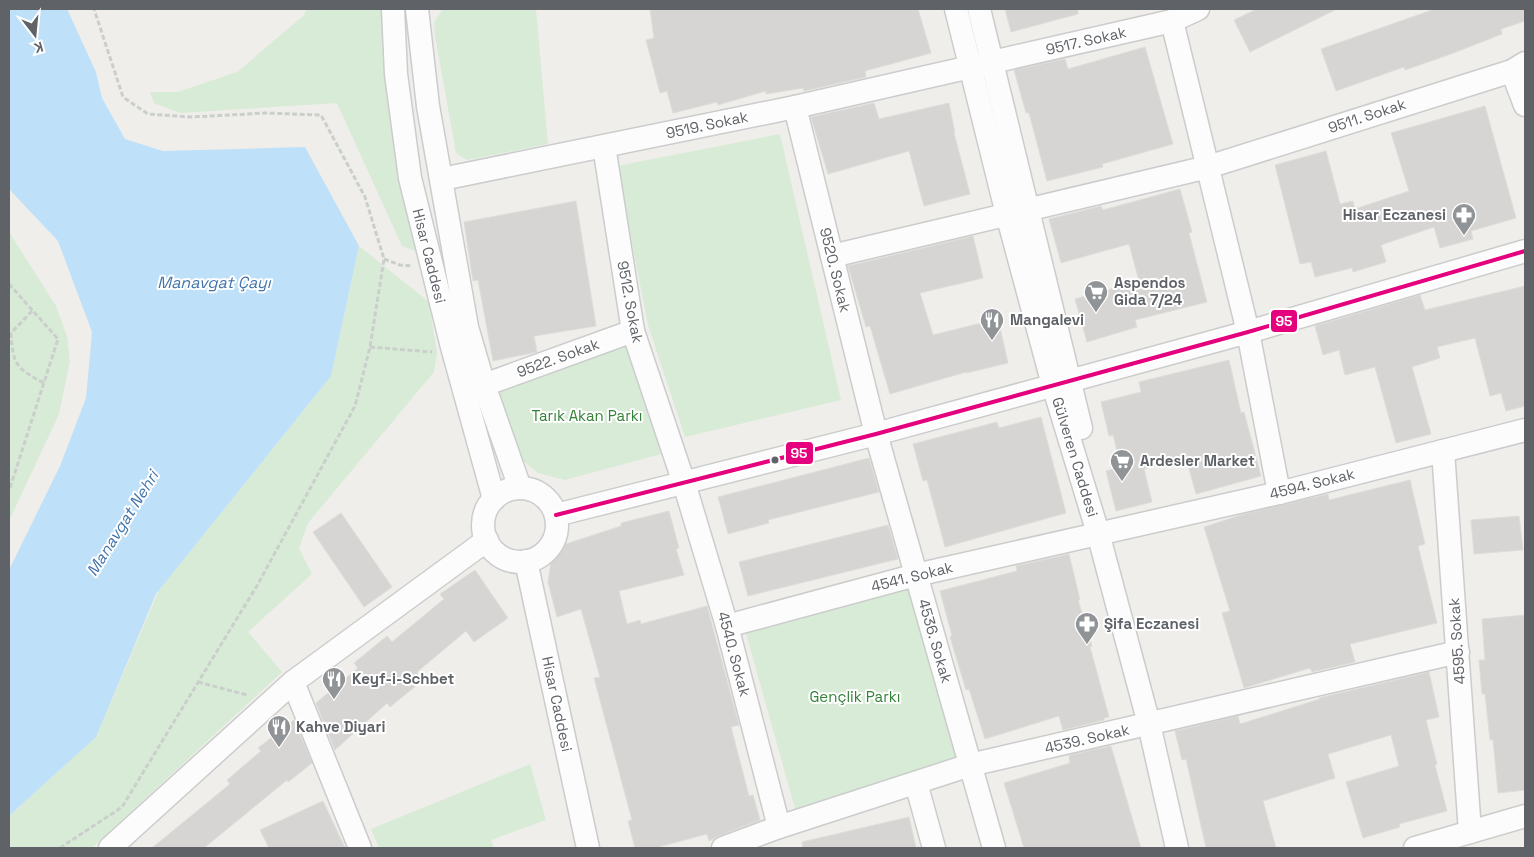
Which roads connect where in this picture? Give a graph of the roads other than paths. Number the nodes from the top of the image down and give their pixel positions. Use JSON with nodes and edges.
{"nodes":[{"id":1,"x":392,"y":9,"type":"edge"},
{"id":2,"x":417,"y":9,"type":"edge"},
{"id":3,"x":956,"y":9,"type":"edge"},
{"id":4,"x":979,"y":9,"type":"edge"},
{"id":5,"x":1198,"y":9,"type":"edge"},
{"id":6,"x":1172,"y":22,"type":"junction"},
{"id":7,"x":981,"y":64,"type":"junction"},
{"id":8,"x":1518,"y":67,"type":"edge"},
{"id":9,"x":1525,"y":105,"type":"edge"},
{"id":10,"x":795,"y":106,"type":"junction"},
{"id":11,"x":604,"y":146,"type":"junction"},
{"id":12,"x":1208,"y":167,"type":"junction"},
{"id":13,"x":442,"y":179,"type":"junction"},
{"id":14,"x":1018,"y":212,"type":"junction"},
{"id":15,"x":1525,"y":251,"type":"edge"},
{"id":16,"x":832,"y":256,"type":"junction"},
{"id":17,"x":633,"y":331,"type":"junction"},
{"id":18,"x":1248,"y":332,"type":"junction"},
{"id":19,"x":1062,"y":383,"type":"junction"},
{"id":20,"x":484,"y":385,"type":"junction"},
{"id":21,"x":1525,"y":430,"type":"edge"},
{"id":22,"x":876,"y":434,"type":"junction"},
{"id":23,"x":1443,"y":451,"type":"junction"},
{"id":24,"x":684,"y":483,"type":"junction"},
{"id":25,"x":520,"y":488,"type":"junction"},
{"id":26,"x":1280,"y":493,"type":"junction"},
{"id":27,"x":494,"y":499,"type":"junction"},
{"id":28,"x":556,"y":515,"type":"junction"},
{"id":29,"x":1101,"y":532,"type":"junction"},
{"id":30,"x":487,"y":540,"type":"junction"},
{"id":31,"x":526,"y":560,"type":"junction"},
{"id":32,"x":916,"y":575,"type":"junction"},
{"id":33,"x":727,"y":626,"type":"junction"},
{"id":34,"x":1458,"y":652,"type":"junction"},
{"id":35,"x":293,"y":682,"type":"junction"},
{"id":36,"x":1149,"y":724,"type":"junction"},
{"id":37,"x":970,"y":766,"type":"junction"},
{"id":38,"x":916,"y":783,"type":"junction"},
{"id":39,"x":1525,"y":816,"type":"edge"},
{"id":40,"x":780,"y":827,"type":"junction"},
{"id":41,"x":1470,"y":832,"type":"junction"},
{"id":42,"x":120,"y":844,"type":"edge"},
{"id":43,"x":360,"y":848,"type":"edge"},
{"id":44,"x":588,"y":848,"type":"edge"},
{"id":45,"x":723,"y":848,"type":"edge"},
{"id":46,"x":934,"y":848,"type":"edge"},
{"id":47,"x":994,"y":848,"type":"edge"},
{"id":48,"x":1177,"y":848,"type":"edge"},
{"id":49,"x":1415,"y":848,"type":"edge"}],
"edges":[{"from":1,"to":27,"type":"street","name":"Hisar Caddesi"},
{"from":2,"to":13,"type":"street"},
{"from":3,"to":7,"type":"street","name":"Gülveren Caddesi"},
{"from":4,"to":7,"type":"street","name":"Gülveren Caddesi"},
{"from":5,"to":6,"type":"street","name":"9517. Sokak"},
{"from":6,"to":7,"type":"street","name":"9517. Sokak"},
{"from":6,"to":12,"type":"street"},
{"from":7,"to":10,"type":"street","name":"9519. Sokak"},
{"from":7,"to":14,"type":"street","name":"Gülveren Caddesi"},
{"from":8,"to":9,"type":"street"},
{"from":8,"to":12,"type":"street","name":"9511. Sokak"},
{"from":10,"to":11,"type":"street","name":"9519. Sokak"},
{"from":10,"to":16,"type":"street","name":"9520. Sokak"},
{"from":11,"to":13,"type":"street","name":"9519. Sokak"},
{"from":11,"to":17,"type":"street","name":"9512. Sokak"},
{"from":12,"to":14,"type":"street","name":"9511. Sokak"},
{"from":12,"to":18,"type":"street"},
{"from":13,"to":20,"type":"street"},
{"from":14,"to":16,"type":"street","name":"9511. Sokak"},
{"from":14,"to":19,"type":"street","name":"Gülveren Caddesi"},
{"from":15,"to":18,"type":"street"},
{"from":16,"to":22,"type":"street","name":"9520. Sokak"},
{"from":17,"to":20,"type":"street","name":"9522. Sokak"},
{"from":17,"to":24,"type":"street","name":"9512. Sokak"},
{"from":18,"to":19,"type":"street"},
{"from":18,"to":26,"type":"street"},
{"from":19,"to":22,"type":"street"},
{"from":19,"to":29,"type":"street","name":"Gülveren Caddesi"},
{"from":20,"to":25,"type":"street"},
{"from":21,"to":23,"type":"street","name":"4594. Sokak"},
{"from":22,"to":24,"type":"street"},
{"from":22,"to":32,"type":"street","name":"4536. Sokak"},
{"from":23,"to":26,"type":"street","name":"4594. Sokak"},
{"from":23,"to":34,"type":"street","name":"4595. Sokak"},
{"from":24,"to":28,"type":"street"},
{"from":24,"to":33,"type":"street","name":"4540. Sokak"},
{"from":25,"to":27,"type":"street"},
{"from":25,"to":28,"type":"street"},
{"from":26,"to":29,"type":"street","name":"4594. Sokak"},
{"from":27,"to":30,"type":"street"},
{"from":28,"to":31,"type":"street"},
{"from":29,"to":32,"type":"street","name":"4541. Sokak"},
{"from":29,"to":36,"type":"street","name":"Gülveren Caddesi"},
{"from":30,"to":31,"type":"street"},
{"from":30,"to":35,"type":"street"},
{"from":31,"to":44,"type":"street","name":"Hisar Caddesi"},
{"from":32,"to":33,"type":"street","name":"4541. Sokak"},
{"from":32,"to":37,"type":"street","name":"4536. Sokak"},
{"from":33,"to":40,"type":"street","name":"4540. Sokak"},
{"from":34,"to":36,"type":"street","name":"4539. Sokak"},
{"from":34,"to":41,"type":"street","name":"4595. Sokak"},
{"from":35,"to":42,"type":"street"},
{"from":35,"to":43,"type":"street"},
{"from":36,"to":37,"type":"street","name":"4539. Sokak"},
{"from":36,"to":48,"type":"street","name":"Gülveren Caddesi"},
{"from":37,"to":38,"type":"street","name":"4539. Sokak"},
{"from":37,"to":47,"type":"street","name":"4536. Sokak"},
{"from":38,"to":40,"type":"street","name":"4539. Sokak"},
{"from":38,"to":46,"type":"street"},
{"from":39,"to":41,"type":"street"},
{"from":40,"to":45,"type":"street","name":"4539. Sokak"},
{"from":41,"to":49,"type":"street"}]}
